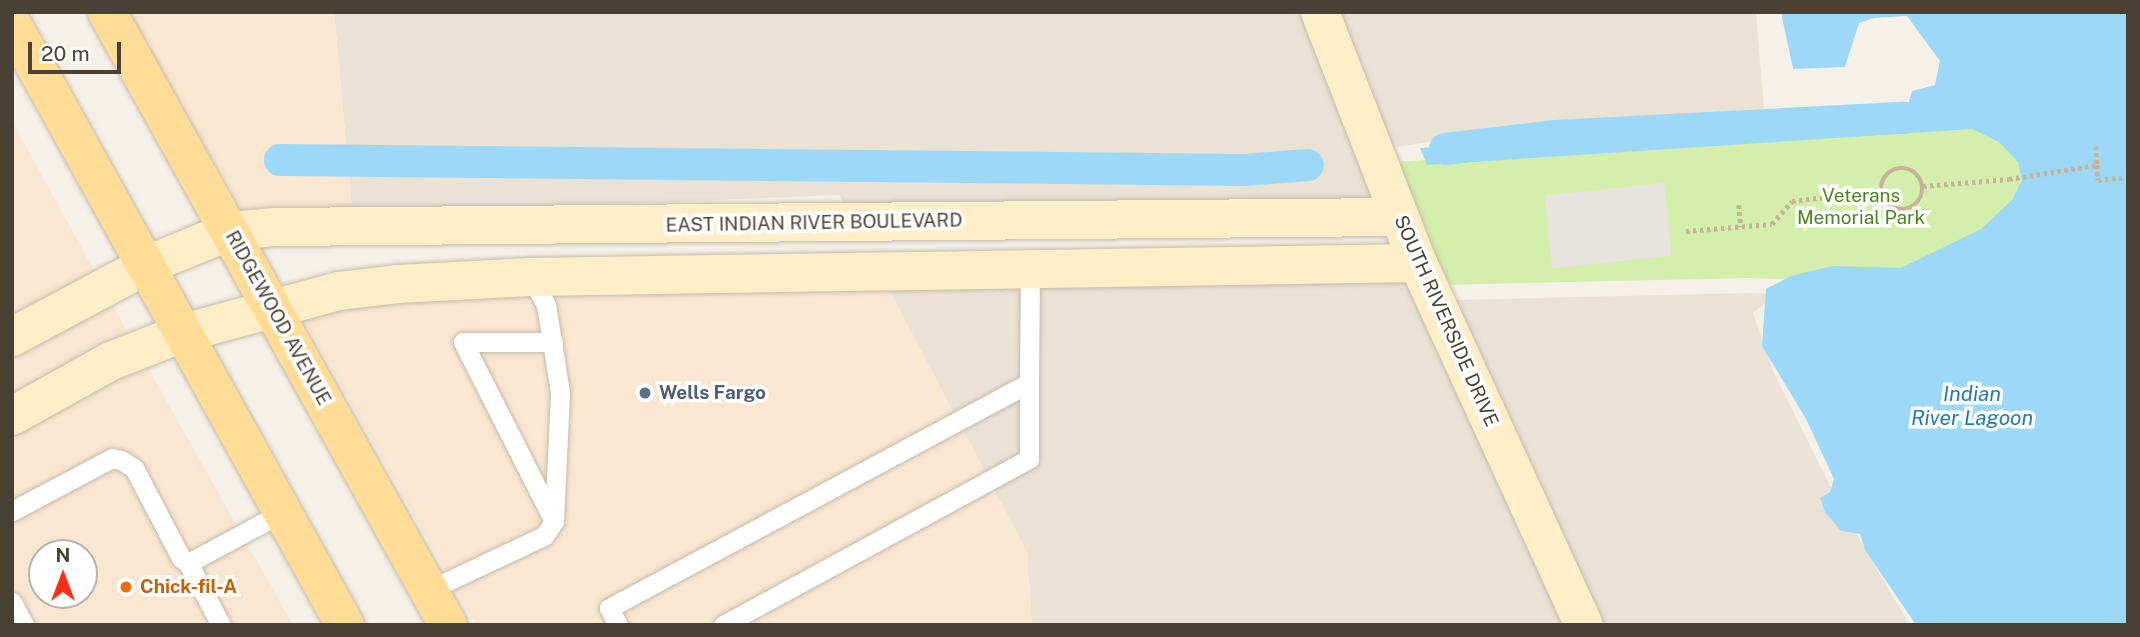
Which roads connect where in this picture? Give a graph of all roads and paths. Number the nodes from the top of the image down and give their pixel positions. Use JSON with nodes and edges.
{"nodes":[{"id":1,"x":107,"y":12,"type":"edge"},
{"id":2,"x":1320,"y":12,"type":"edge"},
{"id":3,"x":12,"y":24,"type":"edge"},
{"id":4,"x":2096,"y":146,"type":"dead end"},
{"id":5,"x":2097,"y":165,"type":"junction"},
{"id":6,"x":2128,"y":177,"type":"edge"},
{"id":7,"x":1923,"y":186,"type":"junction"},
{"id":8,"x":1881,"y":190,"type":"junction"},
{"id":9,"x":1739,"y":205,"type":"dead end"},
{"id":10,"x":1399,"y":217,"type":"junction"},
{"id":11,"x":529,"y":225,"type":"junction"},
{"id":12,"x":1741,"y":227,"type":"junction"},
{"id":13,"x":230,"y":231,"type":"junction"},
{"id":14,"x":1686,"y":232,"type":"dead end"},
{"id":15,"x":1418,"y":262,"type":"junction"},
{"id":16,"x":146,"y":265,"type":"junction"},
{"id":17,"x":1030,"y":269,"type":"junction"},
{"id":18,"x":531,"y":277,"type":"junction"},
{"id":19,"x":272,"y":307,"type":"junction"},
{"id":20,"x":183,"y":333,"type":"junction"},
{"id":21,"x":12,"y":337,"type":"edge"},
{"id":22,"x":553,"y":342,"type":"junction"},
{"id":23,"x":1029,"y":383,"type":"junction"},
{"id":24,"x":12,"y":416,"type":"edge"},
{"id":25,"x":12,"y":511,"type":"edge"},
{"id":26,"x":283,"y":512,"type":"junction"},
{"id":27,"x":554,"y":521,"type":"junction"},
{"id":28,"x":188,"y":563,"type":"junction"},
{"id":29,"x":429,"y":590,"type":"junction"},
{"id":30,"x":12,"y":601,"type":"edge"},
{"id":31,"x":24,"y":625,"type":"edge"},
{"id":32,"x":221,"y":625,"type":"edge"},
{"id":33,"x":345,"y":625,"type":"edge"},
{"id":34,"x":448,"y":625,"type":"edge"},
{"id":35,"x":618,"y":625,"type":"edge"},
{"id":36,"x":723,"y":625,"type":"edge"},
{"id":37,"x":1584,"y":625,"type":"edge"}],
"edges":[{"from":1,"to":13,"type":"main road","name":"RIDGEWOOD AVENUE"},
{"from":2,"to":10,"type":"street","name":"SOUTH RIVERSIDE DRIVE"},
{"from":3,"to":16,"type":"main road"},
{"from":4,"to":5,"type":"path"},
{"from":5,"to":6,"type":"path"},
{"from":5,"to":7,"type":"path"},
{"from":7,"to":8,"type":"path"},
{"from":7,"to":8,"type":"path"},
{"from":8,"to":12,"type":"path"},
{"from":9,"to":12,"type":"path"},
{"from":10,"to":11,"type":"street","name":"EAST INDIAN RIVER BOULEVARD"},
{"from":10,"to":15,"type":"street","name":"SOUTH RIVERSIDE DRIVE"},
{"from":11,"to":13,"type":"street","name":"EAST INDIAN RIVER BOULEVARD"},
{"from":11,"to":18,"type":"street"},
{"from":12,"to":14,"type":"path"},
{"from":13,"to":16,"type":"street","name":"EAST INDIAN RIVER BOULEVARD"},
{"from":13,"to":19,"type":"main road","name":"RIDGEWOOD AVENUE"},
{"from":15,"to":17,"type":"street"},
{"from":15,"to":37,"type":"street","name":"SOUTH RIVERSIDE DRIVE"},
{"from":16,"to":20,"type":"main road"},
{"from":16,"to":21,"type":"street","name":"EAST INDIAN RIVER BOULEVARD"},
{"from":17,"to":18,"type":"street"},
{"from":17,"to":23,"type":"lane"},
{"from":18,"to":19,"type":"street"},
{"from":18,"to":22,"type":"lane"},
{"from":19,"to":20,"type":"street"},
{"from":19,"to":29,"type":"main road","name":"RIDGEWOOD AVENUE"},
{"from":20,"to":24,"type":"street"},
{"from":20,"to":26,"type":"main road"},
{"from":22,"to":27,"type":"lane"},
{"from":22,"to":27,"type":"lane"},
{"from":23,"to":35,"type":"lane"},
{"from":23,"to":36,"type":"lane"},
{"from":25,"to":28,"type":"lane"},
{"from":26,"to":28,"type":"lane"},
{"from":26,"to":33,"type":"main road"},
{"from":27,"to":29,"type":"lane"},
{"from":28,"to":32,"type":"lane"},
{"from":29,"to":34,"type":"main road","name":"RIDGEWOOD AVENUE"},
{"from":30,"to":31,"type":"lane"}]}
